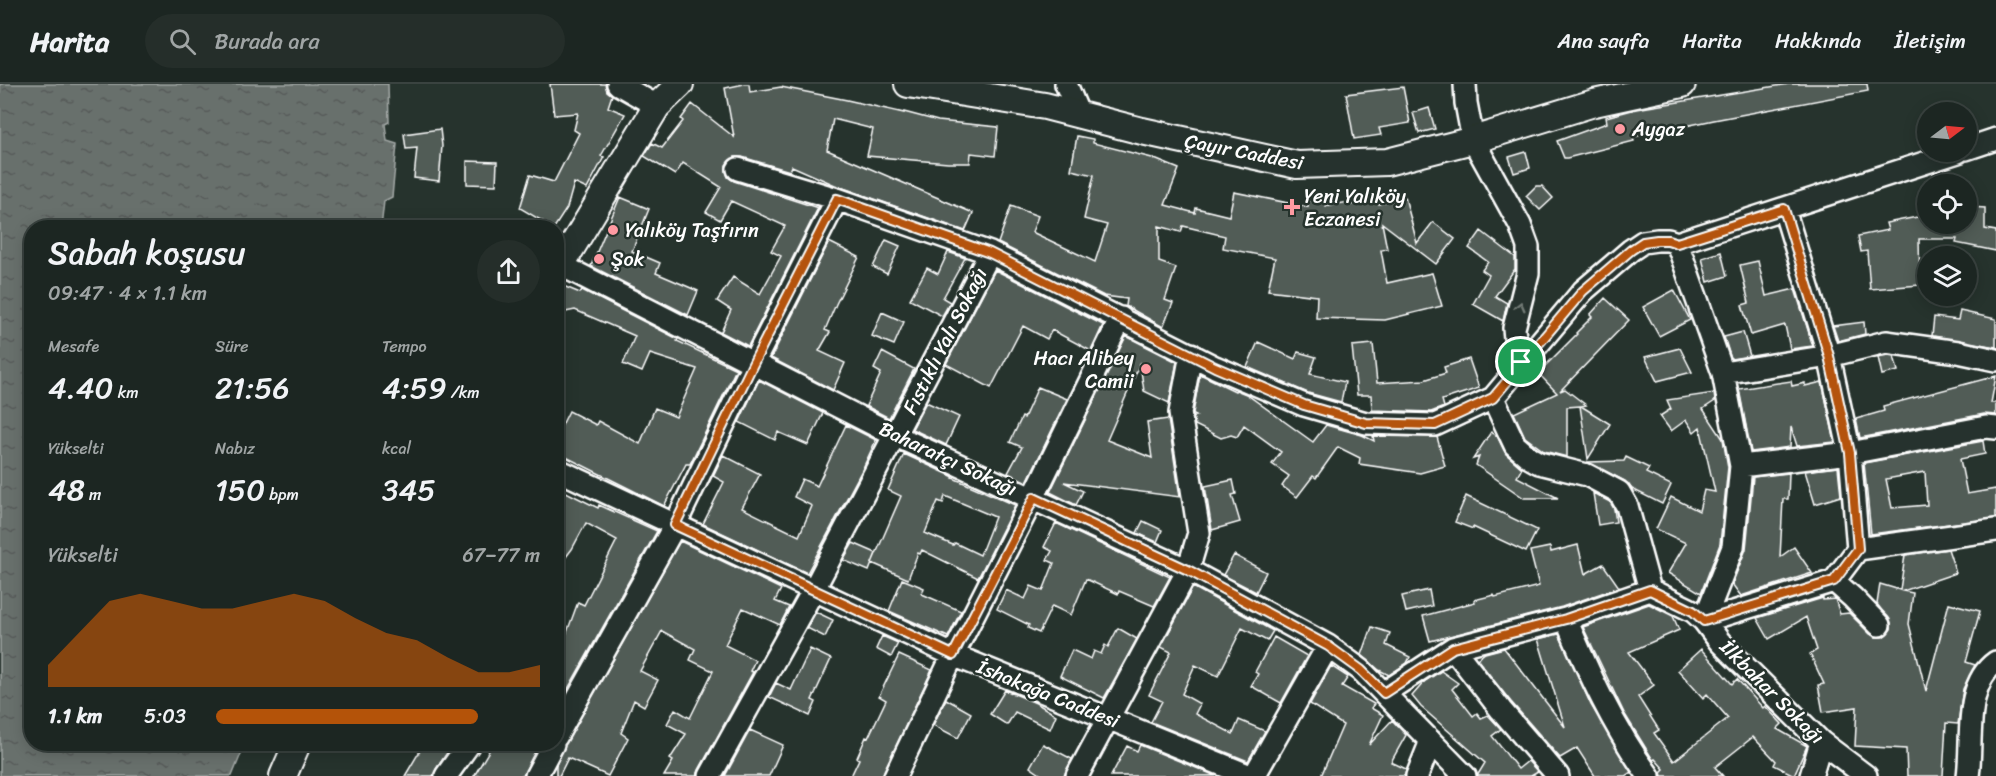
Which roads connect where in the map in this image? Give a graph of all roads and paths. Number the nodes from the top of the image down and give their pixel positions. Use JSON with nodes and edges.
{"nodes":[{"id":1,"x":618,"y":84,"type":"edge"},
{"id":2,"x":908,"y":84,"type":"edge"},
{"id":3,"x":1066,"y":84,"type":"edge"},
{"id":4,"x":1465,"y":84,"type":"edge"},
{"id":5,"x":1682,"y":84,"type":"edge"},
{"id":6,"x":1601,"y":92,"type":"edge"},
{"id":7,"x":668,"y":93,"type":"edge"},
{"id":8,"x":1079,"y":115,"type":"junction"},
{"id":9,"x":1996,"y":139,"type":"edge"},
{"id":10,"x":1473,"y":140,"type":"junction"},
{"id":11,"x":1977,"y":145,"type":"edge"},
{"id":12,"x":1927,"y":162,"type":"edge"},
{"id":13,"x":738,"y":169,"type":"dead end"},
{"id":14,"x":837,"y":199,"type":"junction"},
{"id":15,"x":1784,"y":209,"type":"junction"},
{"id":16,"x":1677,"y":243,"type":"junction"},
{"id":17,"x":990,"y":253,"type":"junction"},
{"id":18,"x":564,"y":258,"type":"edge"},
{"id":19,"x":564,"y":269,"type":"edge"},
{"id":20,"x":1120,"y":318,"type":"junction"},
{"id":21,"x":1191,"y":354,"type":"junction"},
{"id":22,"x":1829,"y":356,"type":"junction"},
{"id":23,"x":1996,"y":360,"type":"edge"},
{"id":24,"x":1521,"y":362,"type":"junction"},
{"id":25,"x":753,"y":364,"type":"junction"},
{"id":26,"x":1723,"y":373,"type":"junction"},
{"id":27,"x":1493,"y":398,"type":"junction"},
{"id":28,"x":1996,"y":428,"type":"edge"},
{"id":29,"x":896,"y":436,"type":"junction"},
{"id":30,"x":1850,"y":453,"type":"junction"},
{"id":31,"x":1741,"y":466,"type":"junction"},
{"id":32,"x":564,"y":473,"type":"edge"},
{"id":33,"x":1034,"y":498,"type":"junction"},
{"id":34,"x":675,"y":525,"type":"junction"},
{"id":35,"x":1996,"y":530,"type":"edge"},
{"id":36,"x":1858,"y":549,"type":"junction"},
{"id":37,"x":1188,"y":570,"type":"junction"},
{"id":38,"x":1834,"y":581,"type":"junction"},
{"id":39,"x":814,"y":589,"type":"junction"},
{"id":40,"x":1650,"y":590,"type":"junction"},
{"id":41,"x":1566,"y":619,"type":"junction"},
{"id":42,"x":1704,"y":621,"type":"junction"},
{"id":43,"x":1879,"y":625,"type":"dead end"},
{"id":44,"x":1328,"y":646,"type":"junction"},
{"id":45,"x":1453,"y":648,"type":"junction"},
{"id":46,"x":953,"y":655,"type":"junction"},
{"id":47,"x":1996,"y":662,"type":"edge"},
{"id":48,"x":1384,"y":693,"type":"junction"},
{"id":49,"x":1108,"y":719,"type":"junction"},
{"id":50,"x":564,"y":723,"type":"edge"},
{"id":51,"x":1431,"y":741,"type":"junction"},
{"id":52,"x":1821,"y":742,"type":"junction"},
{"id":53,"x":277,"y":751,"type":"edge"},
{"id":54,"x":294,"y":751,"type":"edge"},
{"id":55,"x":464,"y":751,"type":"edge"},
{"id":56,"x":549,"y":751,"type":"edge"},
{"id":57,"x":267,"y":776,"type":"edge"},
{"id":58,"x":284,"y":776,"type":"edge"},
{"id":59,"x":446,"y":776,"type":"edge"},
{"id":60,"x":536,"y":776,"type":"edge"},
{"id":61,"x":710,"y":776,"type":"edge"},
{"id":62,"x":895,"y":776,"type":"edge"},
{"id":63,"x":1077,"y":776,"type":"edge"},
{"id":64,"x":1252,"y":776,"type":"edge"},
{"id":65,"x":1417,"y":776,"type":"edge"},
{"id":66,"x":1465,"y":776,"type":"edge"},
{"id":67,"x":1558,"y":776,"type":"edge"},
{"id":68,"x":1649,"y":776,"type":"edge"},
{"id":69,"x":1811,"y":776,"type":"edge"},
{"id":70,"x":1866,"y":776,"type":"edge"},
{"id":71,"x":1968,"y":776,"type":"edge"}],
"edges":[{"from":1,"to":7,"type":"street"},
{"from":2,"to":8,"type":"main road","name":"Çayır Caddesi"},
{"from":3,"to":8,"type":"street"},
{"from":4,"to":10,"type":"street"},
{"from":5,"to":6,"type":"main road","name":"Çayır Caddesi"},
{"from":6,"to":10,"type":"main road","name":"Çayır Caddesi"},
{"from":7,"to":18,"type":"main road"},
{"from":8,"to":10,"type":"main road","name":"Çayır Caddesi"},
{"from":9,"to":11,"type":"street"},
{"from":24,"to":10,"type":"street","one_way":true},
{"from":12,"to":15,"type":"street"},
{"from":13,"to":14,"type":"street"},
{"from":14,"to":17,"type":"street"},
{"from":14,"to":25,"type":"street"},
{"from":15,"to":16,"type":"street"},
{"from":15,"to":22,"type":"street"},
{"from":16,"to":24,"type":"street"},
{"from":16,"to":26,"type":"street"},
{"from":17,"to":20,"type":"street"},
{"from":17,"to":29,"type":"street","name":"Fıstıklı Yalı Sokağı"},
{"from":19,"to":25,"type":"street","name":"Baharatçı Sokağı"},
{"from":20,"to":21,"type":"street"},
{"from":20,"to":33,"type":"street"},
{"from":21,"to":27,"type":"street"},
{"from":21,"to":37,"type":"street"},
{"from":22,"to":23,"type":"street"},
{"from":22,"to":26,"type":"street"},
{"from":22,"to":30,"type":"street"},
{"from":24,"to":27,"type":"street"},
{"from":25,"to":29,"type":"street","name":"Baharatçı Sokağı"},
{"from":25,"to":34,"type":"street"},
{"from":26,"to":31,"type":"street"},
{"from":27,"to":40,"type":"street"},
{"from":28,"to":30,"type":"street"},
{"from":29,"to":33,"type":"street","name":"Baharatçı Sokağı"},
{"from":29,"to":39,"type":"street","name":"Fıstıklı Yalı Sokağı"},
{"from":30,"to":31,"type":"street"},
{"from":30,"to":36,"type":"street"},
{"from":31,"to":42,"type":"street"},
{"from":32,"to":34,"type":"street","name":"İshakağa Caddesi"},
{"from":33,"to":37,"type":"street","name":"Baharatçı Sokağı"},
{"from":33,"to":46,"type":"street"},
{"from":34,"to":39,"type":"street","name":"İshakağa Caddesi"},
{"from":34,"to":50,"type":"street"},
{"from":35,"to":36,"type":"street"},
{"from":36,"to":38,"type":"street"},
{"from":37,"to":44,"type":"street","name":"Baharatçı Sokağı"},
{"from":37,"to":49,"type":"street"},
{"from":38,"to":42,"type":"street"},
{"from":38,"to":43,"type":"street"},
{"from":39,"to":46,"type":"street","name":"İshakağa Caddesi"},
{"from":39,"to":61,"type":"street","name":"Fıstıklı Yalı Sokağı"},
{"from":40,"to":41,"type":"street"},
{"from":40,"to":42,"type":"street","name":"İlkbahar Sokağı"},
{"from":41,"to":45,"type":"street"},
{"from":41,"to":68,"type":"street"},
{"from":42,"to":52,"type":"street","name":"İlkbahar Sokağı"},
{"from":44,"to":48,"type":"street","name":"Baharatçı Sokağı"},
{"from":44,"to":64,"type":"street"},
{"from":45,"to":48,"type":"street"},
{"from":45,"to":67,"type":"street"},
{"from":46,"to":49,"type":"street","name":"İshakağa Caddesi"},
{"from":46,"to":62,"type":"street"},
{"from":47,"to":71,"type":"street"},
{"from":48,"to":51,"type":"street","name":"Baharatçı Sokağı"},
{"from":49,"to":63,"type":"street"},
{"from":49,"to":64,"type":"street","name":"İshakağa Caddesi"},
{"from":51,"to":65,"type":"street"},
{"from":51,"to":66,"type":"street","name":"Baharatçı Sokağı"},
{"from":52,"to":69,"type":"street"},
{"from":52,"to":70,"type":"street","name":"İlkbahar Sokağı"},
{"from":53,"to":57,"type":"main road"},
{"from":54,"to":58,"type":"main road"},
{"from":55,"to":59,"type":"street"},
{"from":56,"to":60,"type":"street"}]}
